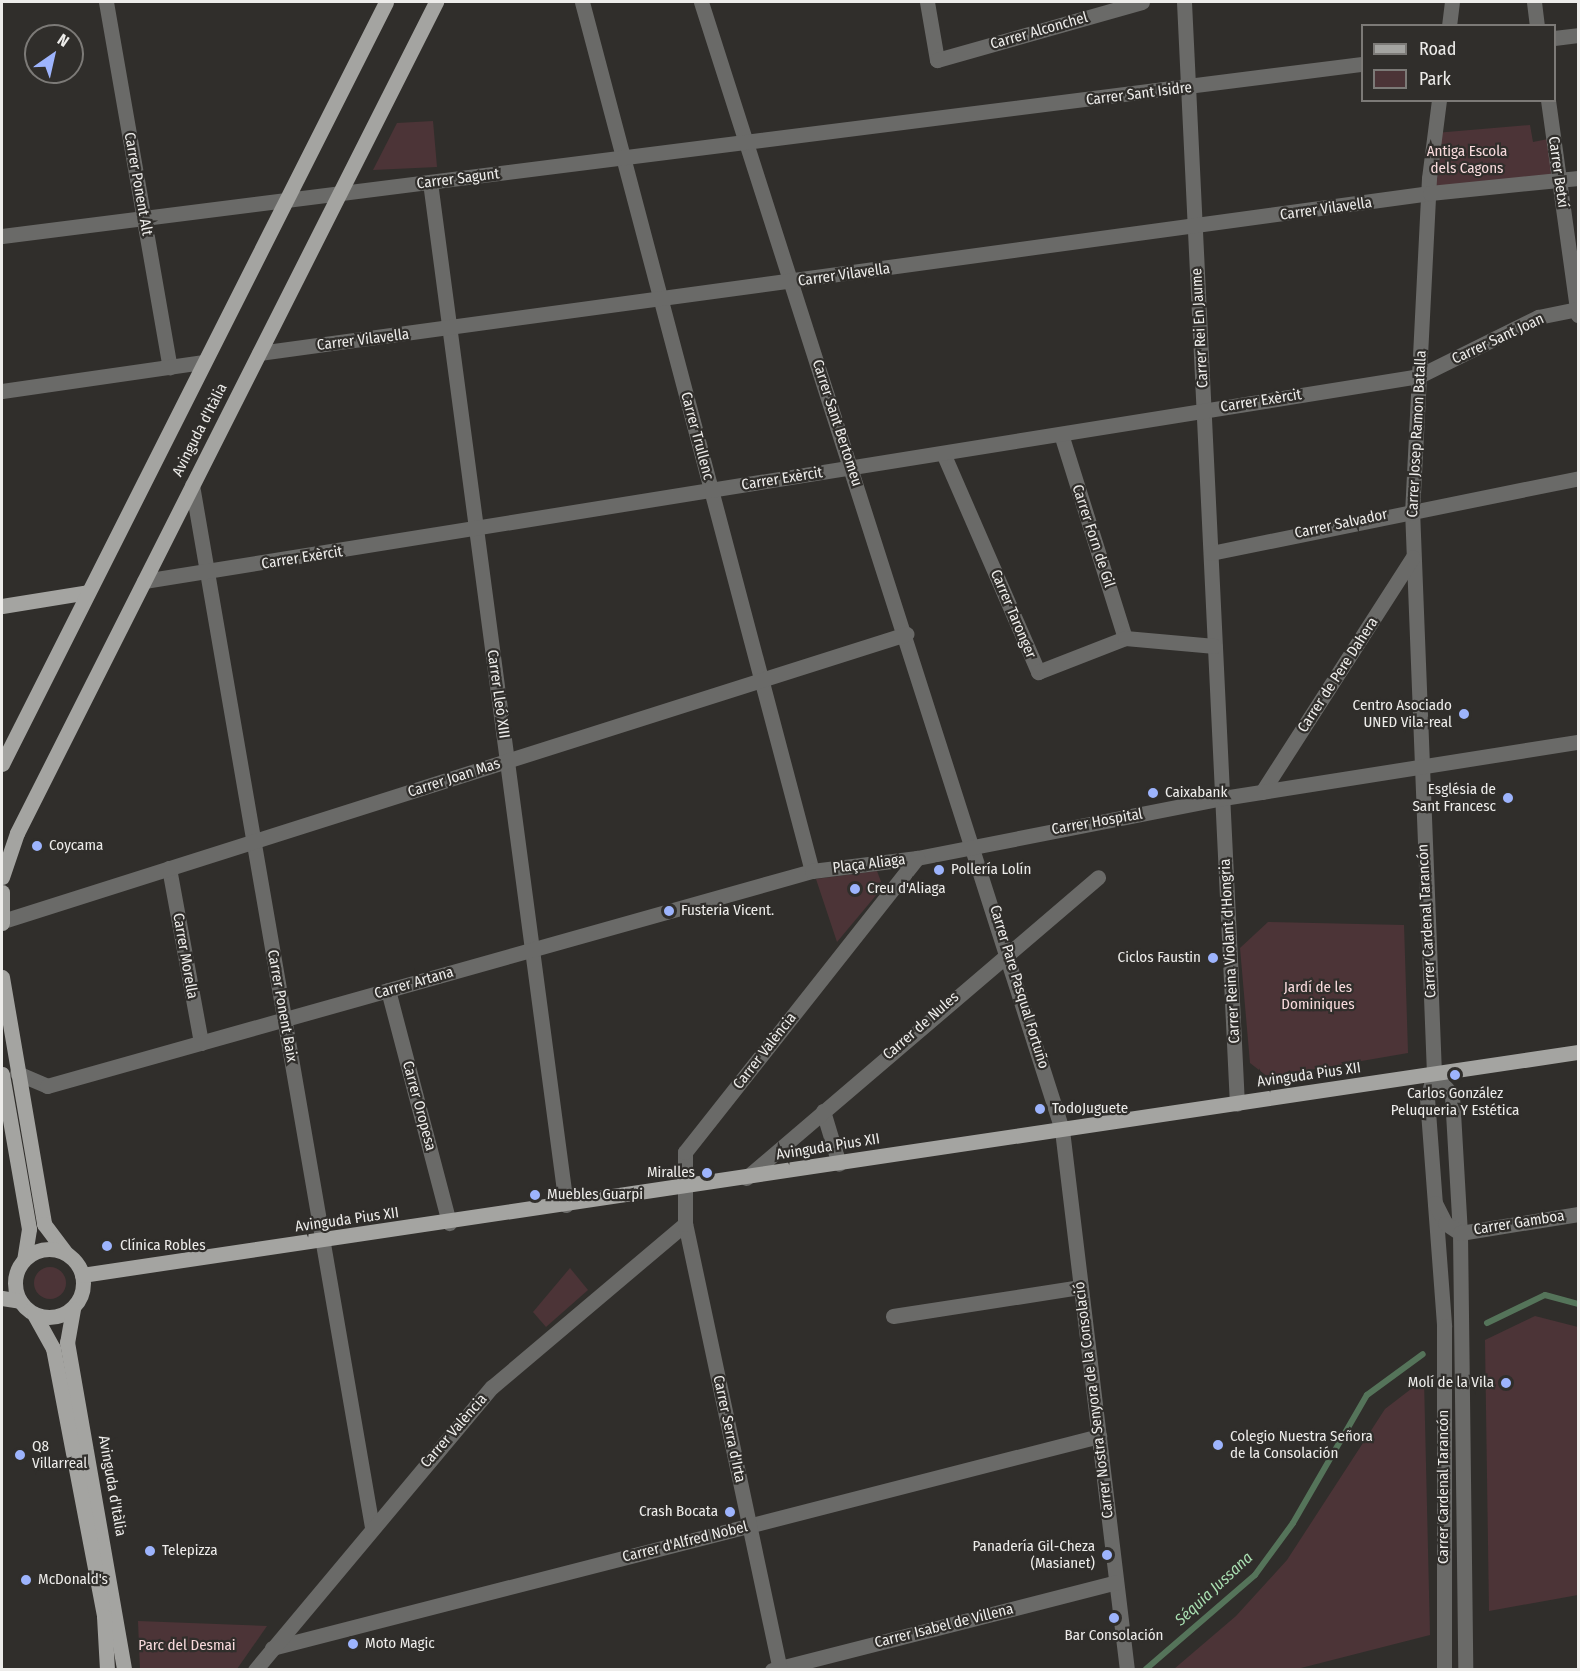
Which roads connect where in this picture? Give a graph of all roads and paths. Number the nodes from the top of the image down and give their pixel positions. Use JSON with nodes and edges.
{"nodes":[{"id":1,"x":106,"y":2,"type":"edge"},
{"id":2,"x":386,"y":2,"type":"edge"},
{"id":3,"x":436,"y":2,"type":"edge"},
{"id":4,"x":582,"y":2,"type":"edge"},
{"id":5,"x":701,"y":2,"type":"edge"},
{"id":6,"x":927,"y":2,"type":"edge"},
{"id":7,"x":1142,"y":2,"type":"edge"},
{"id":8,"x":1184,"y":2,"type":"edge"},
{"id":9,"x":1452,"y":2,"type":"edge"},
{"id":10,"x":1534,"y":2,"type":"edge"},
{"id":11,"x":1449,"y":24,"type":"edge"},
{"id":12,"x":1537,"y":24,"type":"edge"},
{"id":13,"x":1578,"y":34,"type":"edge"},
{"id":14,"x":1556,"y":38,"type":"edge"},
{"id":15,"x":1361,"y":63,"type":"edge"},
{"id":16,"x":1188,"y":89,"type":"junction"},
{"id":17,"x":1439,"y":102,"type":"edge"},
{"id":18,"x":1548,"y":102,"type":"edge"},
{"id":19,"x":914,"y":122,"type":"joint"},
{"id":20,"x":746,"y":142,"type":"junction"},
{"id":21,"x":624,"y":158,"type":"junction"},
{"id":22,"x":1578,"y":178,"type":"edge"},
{"id":23,"x":430,"y":182,"type":"junction"},
{"id":24,"x":1560,"y":182,"type":"junction"},
{"id":25,"x":1430,"y":193,"type":"junction"},
{"id":26,"x":339,"y":194,"type":"junction"},
{"id":27,"x":286,"y":200,"type":"junction"},
{"id":28,"x":144,"y":218,"type":"junction"},
{"id":29,"x":1195,"y":227,"type":"junction"},
{"id":30,"x":2,"y":236,"type":"edge"},
{"id":31,"x":792,"y":282,"type":"junction"},
{"id":32,"x":661,"y":300,"type":"junction"},
{"id":33,"x":1578,"y":311,"type":"edge"},
{"id":34,"x":450,"y":329,"type":"junction"},
{"id":35,"x":259,"y":353,"type":"junction"},
{"id":36,"x":204,"y":362,"type":"junction"},
{"id":37,"x":170,"y":367,"type":"junction"},
{"id":38,"x":1419,"y":376,"type":"junction"},
{"id":39,"x":2,"y":391,"type":"edge"},
{"id":40,"x":1204,"y":410,"type":"junction"},
{"id":41,"x":1061,"y":434,"type":"junction"},
{"id":42,"x":943,"y":453,"type":"junction"},
{"id":43,"x":852,"y":468,"type":"junction"},
{"id":44,"x":1578,"y":478,"type":"edge"},
{"id":45,"x":192,"y":485,"type":"junction"},
{"id":46,"x":712,"y":491,"type":"junction"},
{"id":47,"x":1412,"y":509,"type":"junction"},
{"id":48,"x":476,"y":529,"type":"junction"},
{"id":49,"x":1211,"y":553,"type":"junction"},
{"id":50,"x":1413,"y":557,"type":"junction"},
{"id":51,"x":207,"y":573,"type":"junction"},
{"id":52,"x":144,"y":581,"type":"junction"},
{"id":53,"x":88,"y":592,"type":"junction"},
{"id":54,"x":2,"y":606,"type":"edge"},
{"id":55,"x":906,"y":634,"type":"junction"},
{"id":56,"x":1125,"y":638,"type":"junction"},
{"id":57,"x":1215,"y":646,"type":"junction"},
{"id":58,"x":761,"y":680,"type":"junction"},
{"id":59,"x":1578,"y":742,"type":"edge"},
{"id":60,"x":507,"y":761,"type":"junction"},
{"id":61,"x":2,"y":764,"type":"edge"},
{"id":62,"x":1419,"y":768,"type":"junction"},
{"id":63,"x":1262,"y":792,"type":"junction"},
{"id":64,"x":1223,"y":798,"type":"junction"},
{"id":65,"x":253,"y":842,"type":"junction"},
{"id":66,"x":974,"y":844,"type":"junction"},
{"id":67,"x":917,"y":858,"type":"junction"},
{"id":68,"x":170,"y":868,"type":"junction"},
{"id":69,"x":812,"y":871,"type":"junction"},
{"id":70,"x":2,"y":876,"type":"edge"},
{"id":71,"x":1098,"y":877,"type":"dead end"},
{"id":72,"x":2,"y":892,"type":"edge"},
{"id":73,"x":2,"y":922,"type":"edge"},
{"id":74,"x":532,"y":950,"type":"junction"},
{"id":75,"x":844,"y":950,"type":"joint"},
{"id":76,"x":1008,"y":951,"type":"junction"},
{"id":77,"x":2,"y":977,"type":"edge"},
{"id":78,"x":388,"y":990,"type":"junction"},
{"id":79,"x":284,"y":1019,"type":"junction"},
{"id":80,"x":201,"y":1043,"type":"junction"},
{"id":81,"x":1578,"y":1052,"type":"edge"},
{"id":82,"x":17,"y":1072,"type":"junction"},
{"id":83,"x":2,"y":1074,"type":"edge"},
{"id":84,"x":1434,"y":1074,"type":"junction"},
{"id":85,"x":1237,"y":1104,"type":"junction"},
{"id":86,"x":823,"y":1112,"type":"junction"},
{"id":87,"x":1062,"y":1130,"type":"junction"},
{"id":88,"x":839,"y":1164,"type":"junction"},
{"id":89,"x":746,"y":1178,"type":"junction"},
{"id":90,"x":682,"y":1188,"type":"junction"},
{"id":91,"x":1433,"y":1198,"type":"junction"},
{"id":92,"x":566,"y":1205,"type":"junction"},
{"id":93,"x":1578,"y":1214,"type":"edge"},
{"id":94,"x":449,"y":1223,"type":"junction"},
{"id":95,"x":685,"y":1224,"type":"junction"},
{"id":96,"x":1460,"y":1233,"type":"junction"},
{"id":97,"x":323,"y":1242,"type":"junction"},
{"id":98,"x":66,"y":1253,"type":"junction"},
{"id":99,"x":24,"y":1259,"type":"junction"},
{"id":100,"x":16,"y":1273,"type":"junction"},
{"id":101,"x":82,"y":1275,"type":"junction"},
{"id":102,"x":2,"y":1280,"type":"edge"},
{"id":103,"x":1081,"y":1287,"type":"junction"},
{"id":104,"x":2,"y":1298,"type":"edge"},
{"id":105,"x":20,"y":1301,"type":"junction"},
{"id":106,"x":73,"y":1309,"type":"junction"},
{"id":107,"x":34,"y":1314,"type":"junction"},
{"id":108,"x":893,"y":1316,"type":"dead end"},
{"id":109,"x":1099,"y":1436,"type":"junction"},
{"id":110,"x":749,"y":1525,"type":"junction"},
{"id":111,"x":372,"y":1527,"type":"junction"},
{"id":112,"x":1116,"y":1582,"type":"junction"},
{"id":113,"x":272,"y":1648,"type":"junction"},
{"id":114,"x":777,"y":1669,"type":"edge"},
{"id":115,"x":107,"y":1670,"type":"edge"},
{"id":116,"x":124,"y":1670,"type":"edge"},
{"id":117,"x":255,"y":1670,"type":"edge"},
{"id":118,"x":1127,"y":1670,"type":"edge"},
{"id":119,"x":1443,"y":1670,"type":"edge"},
{"id":120,"x":1465,"y":1670,"type":"edge"}],
"edges":[{"from":1,"to":28,"type":"street","name":"Carrer Ponent Alt"},
{"from":2,"to":27,"type":"main road","name":"Avinguda d'Itàlia"},
{"from":3,"to":26,"type":"main road","name":"Avinguda d'Itàlia"},
{"from":4,"to":21,"type":"street","name":"Carrer Trullenc"},
{"from":5,"to":20,"type":"street","name":"Carrer Sant Bertomeu"},
{"from":6,"to":7,"type":"street","name":"Carrer Alconchel"},
{"from":8,"to":16,"type":"street","name":"Carrer Rei En Jaume"},
{"from":9,"to":11,"type":"street"},
{"from":10,"to":12,"type":"street"},
{"from":13,"to":14,"type":"street"},
{"from":15,"to":16,"type":"street","name":"Carrer Sant Isidre"},
{"from":16,"to":19,"type":"street","name":"Carrer Sant Isidre"},
{"from":16,"to":29,"type":"street","name":"Carrer Rei En Jaume"},
{"from":17,"to":25,"type":"street","name":"Carrer Josep Ramon Batalla"},
{"from":18,"to":24,"type":"street","name":"Carrer Betxí"},
{"from":19,"to":20,"type":"street","name":"Carrer Sagunt"},
{"from":20,"to":21,"type":"street","name":"Carrer Sagunt"},
{"from":20,"to":31,"type":"street","name":"Carrer Sant Bertomeu"},
{"from":21,"to":23,"type":"street","name":"Carrer Sagunt"},
{"from":21,"to":32,"type":"street","name":"Carrer Trullenc"},
{"from":22,"to":24,"type":"street","name":"Carrer Vilavella"},
{"from":23,"to":26,"type":"street","name":"Carrer Sagunt"},
{"from":23,"to":34,"type":"street","name":"Carrer Lleó XIII"},
{"from":24,"to":25,"type":"street","name":"Carrer Vilavella"},
{"from":24,"to":33,"type":"street","name":"Carrer Betxí"},
{"from":25,"to":29,"type":"street","name":"Carrer Vilavella"},
{"from":25,"to":38,"type":"street","name":"Carrer Josep Ramon Batalla"},
{"from":26,"to":27,"type":"street","name":"Carrer Sagunt"},
{"from":26,"to":35,"type":"main road","name":"Avinguda d'Itàlia"},
{"from":27,"to":28,"type":"street","name":"Carrer Sagunt"},
{"from":27,"to":36,"type":"main road","name":"Avinguda d'Itàlia"},
{"from":28,"to":30,"type":"street","name":"Carrer Sagunt"},
{"from":28,"to":37,"type":"street","name":"Carrer Ponent Alt"},
{"from":29,"to":31,"type":"street","name":"Carrer Vilavella"},
{"from":29,"to":40,"type":"street","name":"Carrer Rei En Jaume"},
{"from":31,"to":32,"type":"street","name":"Carrer Vilavella"},
{"from":31,"to":43,"type":"street","name":"Carrer Sant Bertomeu"},
{"from":32,"to":34,"type":"street","name":"Carrer Vilavella"},
{"from":32,"to":46,"type":"street","name":"Carrer Trullenc"},
{"from":33,"to":38,"type":"street","name":"Carrer Sant Joan"},
{"from":34,"to":35,"type":"street","name":"Carrer Vilavella"},
{"from":34,"to":48,"type":"street","name":"Carrer Lleó XIII"},
{"from":35,"to":45,"type":"main road","name":"Avinguda d'Itàlia"},
{"from":36,"to":37,"type":"street"},
{"from":36,"to":53,"type":"main road","name":"Avinguda d'Itàlia"},
{"from":37,"to":39,"type":"street"},
{"from":38,"to":40,"type":"street","name":"Carrer Exèrcit"},
{"from":38,"to":47,"type":"street","name":"Carrer Josep Ramon Batalla"},
{"from":40,"to":41,"type":"street","name":"Carrer Exèrcit"},
{"from":40,"to":49,"type":"street","name":"Carrer Rei En Jaume"},
{"from":41,"to":42,"type":"street","name":"Carrer Exèrcit"},
{"from":41,"to":56,"type":"street","name":"Carrer Forn de Gil"},
{"from":42,"to":43,"type":"street","name":"Carrer Exèrcit"},
{"from":42,"to":56,"type":"street","name":"Carrer Taronger"},
{"from":43,"to":46,"type":"street","name":"Carrer Exèrcit"},
{"from":43,"to":55,"type":"street","name":"Carrer Sant Bertomeu"},
{"from":44,"to":47,"type":"street","name":"Carrer Salvador"},
{"from":45,"to":51,"type":"street","name":"Carrer Ponent Baix"},
{"from":45,"to":52,"type":"main road","name":"Avinguda d'Itàlia"},
{"from":46,"to":48,"type":"street","name":"Carrer Exèrcit"},
{"from":46,"to":58,"type":"street","name":"Carrer Trullenc"},
{"from":47,"to":49,"type":"street","name":"Carrer Salvador"},
{"from":47,"to":50,"type":"street","name":"Carrer Josep Ramon Batalla"},
{"from":48,"to":51,"type":"street","name":"Carrer Exèrcit"},
{"from":48,"to":60,"type":"street","name":"Carrer Lleó XIII"},
{"from":49,"to":57,"type":"street","name":"Carrer Rei En Jaume"},
{"from":50,"to":62,"type":"street","name":"Carrer Josep Ramon Batalla"},
{"from":50,"to":63,"type":"street","name":"Carrer de Pere Dahera"},
{"from":51,"to":52,"type":"street","name":"Carrer Exèrcit"},
{"from":51,"to":65,"type":"street","name":"Carrer Ponent Baix"},
{"from":52,"to":70,"type":"main road","name":"Avinguda d'Itàlia"},
{"from":53,"to":54,"type":"main road"},
{"from":53,"to":61,"type":"main road","name":"Avinguda d'Itàlia"},
{"from":55,"to":58,"type":"street","name":"Carrer Joan Mas"},
{"from":55,"to":66,"type":"street","name":"Carrer Sant Bertomeu"},
{"from":56,"to":57,"type":"street","name":"Carrer Taronger"},
{"from":57,"to":64,"type":"street","name":"Carrer Rei En Jaume"},
{"from":58,"to":60,"type":"street","name":"Carrer Joan Mas"},
{"from":58,"to":69,"type":"street","name":"Carrer Trullenc"},
{"from":59,"to":62,"type":"street","name":"Carrer Hospital"},
{"from":60,"to":65,"type":"street","name":"Carrer Joan Mas"},
{"from":60,"to":74,"type":"street","name":"Carrer Lleó XIII"},
{"from":62,"to":63,"type":"street","name":"Carrer Hospital"},
{"from":62,"to":84,"type":"street","name":"Carrer Cardenal Tarancón"},
{"from":63,"to":64,"type":"street","name":"Carrer Hospital"},
{"from":64,"to":66,"type":"street","name":"Carrer Hospital"},
{"from":64,"to":85,"type":"street","name":"Carrer Reina Violant d'Hongria"},
{"from":65,"to":68,"type":"street","name":"Carrer Joan Mas"},
{"from":65,"to":79,"type":"street","name":"Carrer Ponent Baix"},
{"from":66,"to":67,"type":"street","name":"Carrer Hospital"},
{"from":66,"to":76,"type":"street","name":"Carrer Pare Pasqual Fortuño"},
{"from":67,"to":69,"type":"street","name":"Plaça Aliaga"},
{"from":67,"to":75,"type":"street","name":"Plaça Aliaga"},
{"from":68,"to":73,"type":"street","name":"Carrer Joan Mas"},
{"from":68,"to":80,"type":"street","name":"Carrer Morella"},
{"from":69,"to":74,"type":"street","name":"Carrer Artana"},
{"from":71,"to":76,"type":"street","name":"Carrer de Nules"},
{"from":72,"to":73,"type":"main road"},
{"from":74,"to":78,"type":"street","name":"Carrer Artana"},
{"from":74,"to":92,"type":"street","name":"Carrer Lleó XIII"},
{"from":75,"to":90,"type":"street","name":"Carrer València"},
{"from":76,"to":86,"type":"street","name":"Carrer de Nules"},
{"from":76,"to":87,"type":"street","name":"Carrer Pare Pasqual Fortuño"},
{"from":77,"to":82,"type":"main road"},
{"from":78,"to":79,"type":"street","name":"Carrer Artana"},
{"from":78,"to":94,"type":"street","name":"Carrer Oropesa"},
{"from":79,"to":80,"type":"street","name":"Carrer Artana"},
{"from":79,"to":97,"type":"street","name":"Carrer Ponent Baix"},
{"from":80,"to":82,"type":"street","name":"Carrer Artana"},
{"from":81,"to":84,"type":"main road","name":"Avinguda Pius XII"},
{"from":82,"to":98,"type":"main road"},
{"from":83,"to":99,"type":"main road"},
{"from":84,"to":85,"type":"main road","name":"Avinguda Pius XII"},
{"from":84,"to":91,"type":"street","name":"Carrer Cardenal Tarancón"},
{"from":84,"to":96,"type":"street","name":"Carrer Cardenal Tarancón"},
{"from":85,"to":87,"type":"main road","name":"Avinguda Pius XII"},
{"from":86,"to":88,"type":"street"},
{"from":86,"to":89,"type":"street","name":"Carrer de Nules"},
{"from":87,"to":88,"type":"main road","name":"Avinguda Pius XII"},
{"from":87,"to":103,"type":"street","name":"Carrer Nostra Senyora de la Consolació"},
{"from":88,"to":89,"type":"main road","name":"Avinguda Pius XII"},
{"from":89,"to":90,"type":"main road","name":"Avinguda Pius XII"},
{"from":90,"to":92,"type":"main road","name":"Avinguda Pius XII"},
{"from":90,"to":95,"type":"street","name":"Carrer Serra d'Irta"},
{"from":91,"to":96,"type":"street","name":"Carrer Cardenal Tarancón"},
{"from":91,"to":119,"type":"street","name":"Carrer Cardenal Tarancón"},
{"from":92,"to":94,"type":"main road","name":"Avinguda Pius XII"},
{"from":93,"to":96,"type":"street","name":"Carrer Gamboa"},
{"from":94,"to":97,"type":"main road","name":"Avinguda Pius XII"},
{"from":95,"to":110,"type":"street","name":"Carrer Serra d'Irta"},
{"from":95,"to":111,"type":"street","name":"Carrer València"},
{"from":96,"to":120,"type":"street","name":"Carrer Cardenal Tarancón"},
{"from":97,"to":101,"type":"main road","name":"Avinguda Pius XII"},
{"from":97,"to":111,"type":"street","name":"Carrer Ponent Baix"},
{"from":98,"to":99,"type":"main road"},
{"from":98,"to":101,"type":"main road"},
{"from":99,"to":100,"type":"main road"},
{"from":100,"to":102,"type":"main road"},
{"from":100,"to":105,"type":"main road"},
{"from":101,"to":106,"type":"main road"},
{"from":103,"to":108,"type":"street"},
{"from":103,"to":109,"type":"street","name":"Carrer Nostra Senyora de la Consolació"},
{"from":104,"to":105,"type":"main road"},
{"from":105,"to":107,"type":"main road"},
{"from":106,"to":107,"type":"main road"},
{"from":106,"to":116,"type":"main road","name":"Avinguda d'Itàlia"},
{"from":107,"to":115,"type":"main road","name":"Avinguda d'Itàlia"},
{"from":109,"to":110,"type":"street","name":"Carrer d'Alfred Nobel"},
{"from":109,"to":112,"type":"street","name":"Carrer Nostra Senyora de la Consolació"},
{"from":110,"to":113,"type":"street","name":"Carrer d'Alfred Nobel"},
{"from":110,"to":114,"type":"street","name":"Carrer Serra d'Irta"},
{"from":111,"to":113,"type":"street","name":"Carrer València"},
{"from":112,"to":114,"type":"street","name":"Carrer Isabel de Villena"},
{"from":112,"to":118,"type":"street","name":"Carrer Nostra Senyora de la Consolació"},
{"from":113,"to":117,"type":"street","name":"Carrer València"}]}
